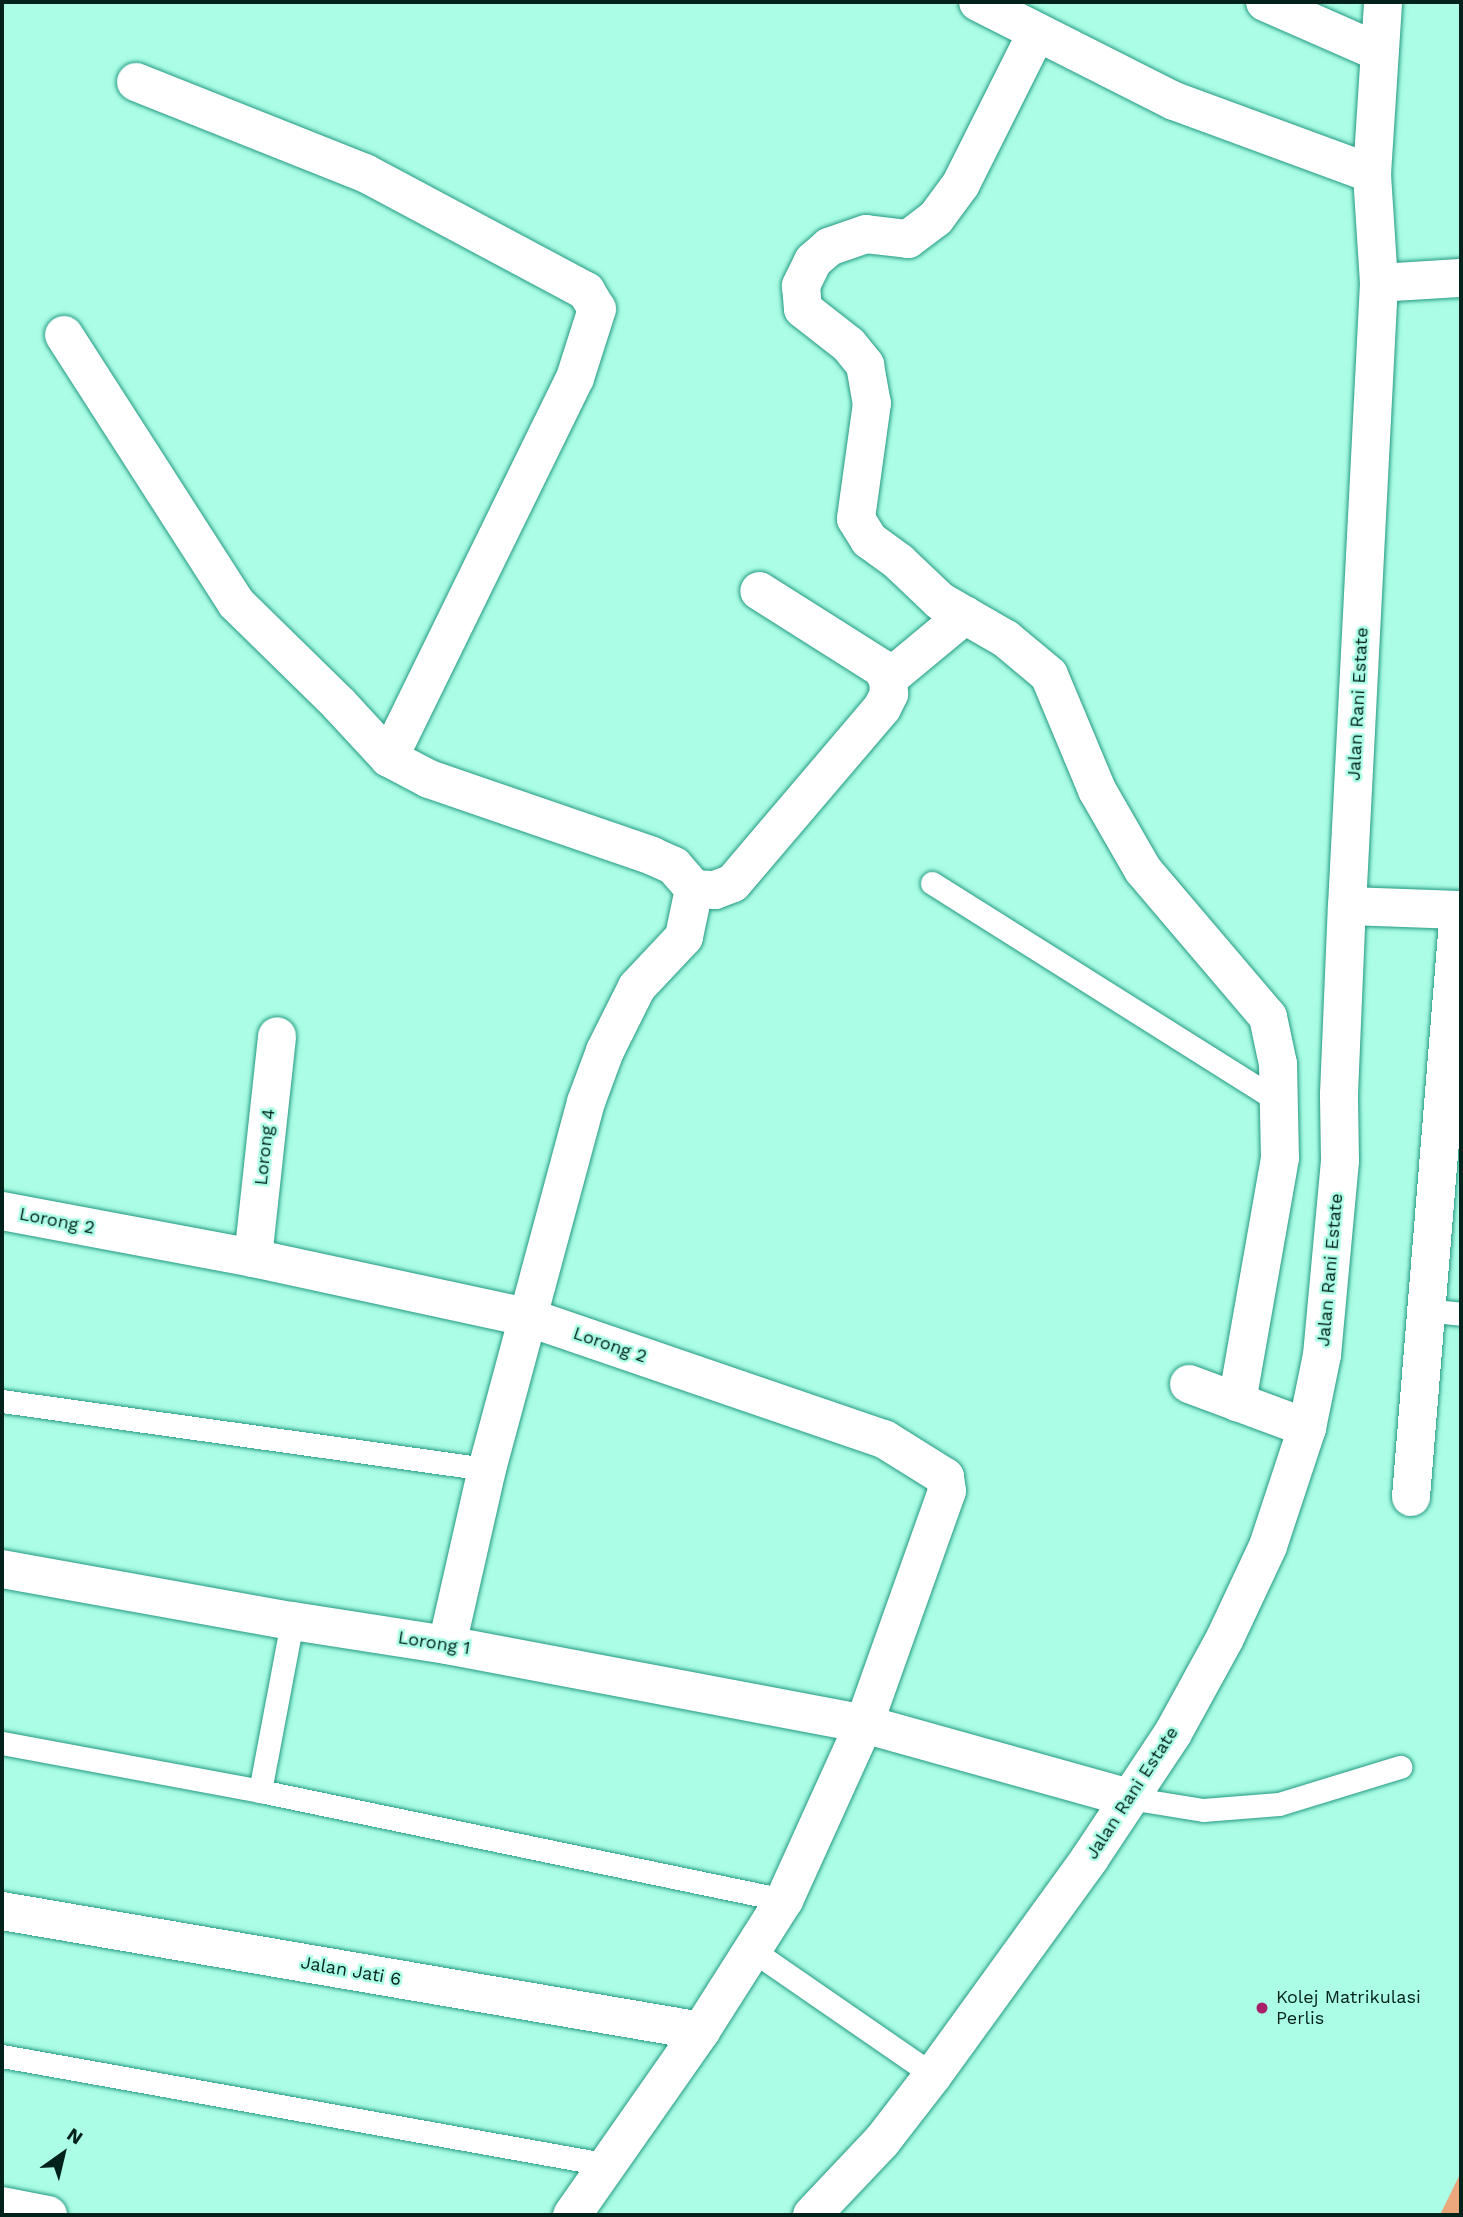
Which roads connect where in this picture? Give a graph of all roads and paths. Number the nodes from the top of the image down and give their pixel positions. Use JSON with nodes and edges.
{"nodes":[{"id":1,"x":978,"y":2,"type":"edge"},
{"id":2,"x":1265,"y":2,"type":"edge"},
{"id":3,"x":1383,"y":2,"type":"edge"},
{"id":4,"x":1037,"y":32,"type":"junction"},
{"id":5,"x":1380,"y":52,"type":"junction"},
{"id":6,"x":136,"y":82,"type":"dead end"},
{"id":7,"x":1372,"y":174,"type":"junction"},
{"id":8,"x":1461,"y":278,"type":"edge"},
{"id":9,"x":1379,"y":283,"type":"junction"},
{"id":10,"x":64,"y":335,"type":"dead end"},
{"id":11,"x":759,"y":591,"type":"dead end"},
{"id":12,"x":965,"y":615,"type":"junction"},
{"id":13,"x":888,"y":679,"type":"junction"},
{"id":14,"x":389,"y":758,"type":"junction"},
{"id":15,"x":932,"y":883,"type":"dead end"},
{"id":16,"x":694,"y":888,"type":"junction"},
{"id":17,"x":1347,"y":906,"type":"junction"},
{"id":18,"x":1460,"y":910,"type":"edge"},
{"id":19,"x":277,"y":1036,"type":"dead end"},
{"id":20,"x":1279,"y":1101,"type":"junction"},
{"id":21,"x":2,"y":1211,"type":"edge"},
{"id":22,"x":253,"y":1258,"type":"junction"},
{"id":23,"x":1443,"y":1312,"type":"edge"},
{"id":24,"x":527,"y":1317,"type":"junction"},
{"id":25,"x":1189,"y":1384,"type":"dead end"},
{"id":26,"x":2,"y":1401,"type":"edge"},
{"id":27,"x":1237,"y":1402,"type":"junction"},
{"id":28,"x":1307,"y":1428,"type":"junction"},
{"id":29,"x":487,"y":1468,"type":"junction"},
{"id":30,"x":1412,"y":1497,"type":"dead end"},
{"id":31,"x":2,"y":1569,"type":"edge"},
{"id":32,"x":292,"y":1621,"type":"junction"},
{"id":33,"x":447,"y":1644,"type":"junction"},
{"id":34,"x":864,"y":1724,"type":"junction"},
{"id":35,"x":2,"y":1744,"type":"edge"},
{"id":36,"x":1399,"y":1767,"type":"dead end"},
{"id":37,"x":260,"y":1791,"type":"junction"},
{"id":38,"x":1129,"y":1798,"type":"junction"},
{"id":39,"x":783,"y":1899,"type":"junction"},
{"id":40,"x":2,"y":1911,"type":"edge"},
{"id":41,"x":752,"y":1950,"type":"junction"},
{"id":42,"x":701,"y":2031,"type":"junction"},
{"id":43,"x":2,"y":2056,"type":"edge"},
{"id":44,"x":933,"y":2075,"type":"junction"},
{"id":45,"x":609,"y":2165,"type":"junction"},
{"id":46,"x":2,"y":2206,"type":"edge"},
{"id":47,"x":48,"y":2215,"type":"edge"},
{"id":48,"x":572,"y":2215,"type":"edge"},
{"id":49,"x":812,"y":2215,"type":"edge"}],
"edges":[{"from":1,"to":4,"type":"street"},
{"from":2,"to":5,"type":"street"},
{"from":3,"to":5,"type":"street","name":"Jalan Rani Estate"},
{"from":4,"to":7,"type":"street"},
{"from":4,"to":12,"type":"street"},
{"from":5,"to":7,"type":"street","name":"Jalan Rani Estate"},
{"from":6,"to":14,"type":"street"},
{"from":7,"to":9,"type":"street","name":"Jalan Rani Estate"},
{"from":8,"to":9,"type":"street"},
{"from":9,"to":17,"type":"street","name":"Jalan Rani Estate"},
{"from":10,"to":14,"type":"street"},
{"from":11,"to":13,"type":"street"},
{"from":12,"to":13,"type":"street"},
{"from":12,"to":20,"type":"street"},
{"from":13,"to":16,"type":"street"},
{"from":14,"to":16,"type":"street"},
{"from":15,"to":20,"type":"lane"},
{"from":16,"to":24,"type":"street"},
{"from":17,"to":18,"type":"street"},
{"from":17,"to":28,"type":"street","name":"Jalan Rani Estate"},
{"from":18,"to":23,"type":"street"},
{"from":19,"to":22,"type":"street","name":"Lorong 4"},
{"from":20,"to":27,"type":"street"},
{"from":21,"to":22,"type":"street","name":"Lorong 2"},
{"from":22,"to":24,"type":"street","name":"Lorong 2"},
{"from":23,"to":30,"type":"street"},
{"from":24,"to":29,"type":"street"},
{"from":24,"to":34,"type":"street","name":"Lorong 2"},
{"from":25,"to":27,"type":"street"},
{"from":26,"to":29,"type":"lane"},
{"from":27,"to":28,"type":"street"},
{"from":28,"to":38,"type":"street","name":"Jalan Rani Estate"},
{"from":29,"to":33,"type":"street"},
{"from":31,"to":32,"type":"street","name":"Lorong 1"},
{"from":32,"to":33,"type":"street","name":"Lorong 1"},
{"from":32,"to":37,"type":"lane"},
{"from":33,"to":34,"type":"street","name":"Lorong 1"},
{"from":34,"to":38,"type":"street","name":"Lorong 1"},
{"from":34,"to":39,"type":"street","name":"Lorong 2"},
{"from":35,"to":37,"type":"lane"},
{"from":36,"to":38,"type":"lane"},
{"from":37,"to":39,"type":"lane"},
{"from":38,"to":44,"type":"street","name":"Jalan Rani Estate"},
{"from":39,"to":41,"type":"street","name":"Lorong 2"},
{"from":40,"to":42,"type":"street","name":"Jalan Jati 6"},
{"from":41,"to":42,"type":"street","name":"Lorong 2"},
{"from":41,"to":44,"type":"lane"},
{"from":42,"to":45,"type":"street","name":"Lorong 2"},
{"from":43,"to":45,"type":"lane"},
{"from":44,"to":49,"type":"street","name":"Jalan Rani Estate"},
{"from":45,"to":48,"type":"street","name":"Lorong 2"},
{"from":46,"to":47,"type":"street"}]}
